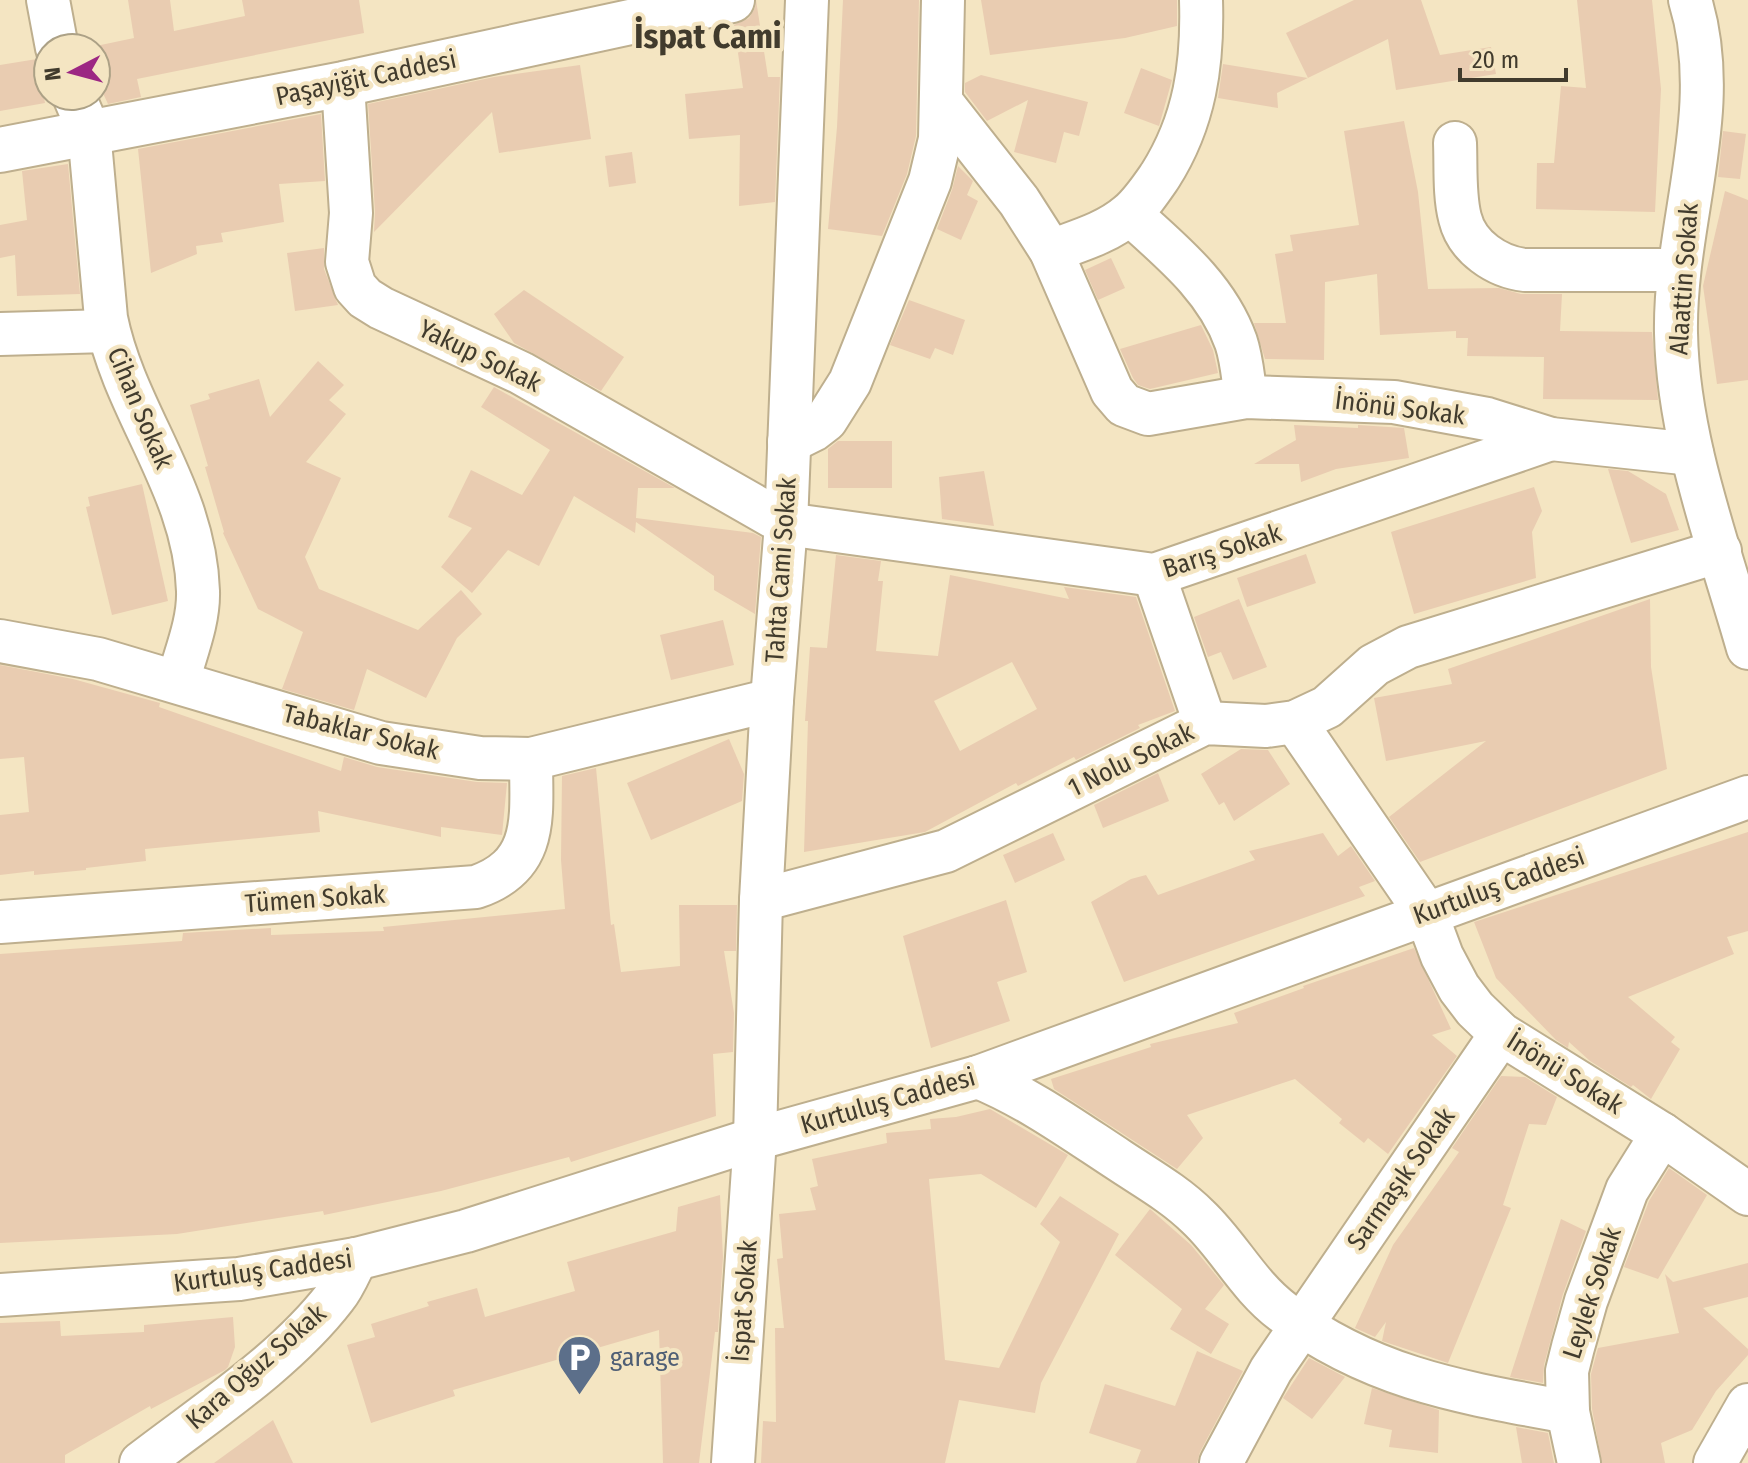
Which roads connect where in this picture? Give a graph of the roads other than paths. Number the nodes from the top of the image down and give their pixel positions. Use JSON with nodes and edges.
{"nodes":[{"id":1,"x":48,"y":0,"type":"edge"},
{"id":2,"x":732,"y":0,"type":"edge"},
{"id":3,"x":807,"y":0,"type":"edge"},
{"id":4,"x":943,"y":0,"type":"edge"},
{"id":5,"x":1201,"y":0,"type":"edge"},
{"id":6,"x":1690,"y":0,"type":"edge"},
{"id":7,"x":54,"y":32,"type":"edge"},
{"id":8,"x":343,"y":84,"type":"junction"},
{"id":9,"x":942,"y":103,"type":"junction"},
{"id":10,"x":82,"y":114,"type":"edge"},
{"id":11,"x":1455,"y":143,"type":"dead end"},
{"id":12,"x":0,"y":150,"type":"edge"},
{"id":13,"x":1130,"y":214,"type":"junction"},
{"id":14,"x":1051,"y":251,"type":"junction"},
{"id":15,"x":1679,"y":270,"type":"junction"},
{"id":16,"x":108,"y":331,"type":"junction"},
{"id":17,"x":0,"y":334,"type":"edge"},
{"id":18,"x":1246,"y":397,"type":"junction"},
{"id":19,"x":1551,"y":439,"type":"junction"},
{"id":20,"x":789,"y":442,"type":"junction"},
{"id":21,"x":1692,"y":454,"type":"junction"},
{"id":22,"x":786,"y":524,"type":"junction"},
{"id":23,"x":1720,"y":551,"type":"junction"},
{"id":24,"x":1154,"y":575,"type":"junction"},
{"id":25,"x":0,"y":641,"type":"edge"},
{"id":26,"x":1748,"y":648,"type":"edge"},
{"id":27,"x":178,"y":681,"type":"junction"},
{"id":28,"x":772,"y":700,"type":"junction"},
{"id":29,"x":1295,"y":722,"type":"junction"},
{"id":30,"x":1205,"y":723,"type":"junction"},
{"id":31,"x":531,"y":759,"type":"junction"},
{"id":32,"x":1748,"y":797,"type":"edge"},
{"id":33,"x":761,"y":900,"type":"junction"},
{"id":34,"x":1426,"y":913,"type":"junction"},
{"id":35,"x":0,"y":922,"type":"edge"},
{"id":36,"x":1501,"y":1034,"type":"junction"},
{"id":37,"x":978,"y":1077,"type":"junction"},
{"id":38,"x":1662,"y":1134,"type":"junction"},
{"id":39,"x":755,"y":1139,"type":"junction"},
{"id":40,"x":1748,"y":1194,"type":"edge"},
{"id":41,"x":356,"y":1259,"type":"junction"},
{"id":42,"x":0,"y":1295,"type":"edge"},
{"id":43,"x":1302,"y":1324,"type":"junction"},
{"id":44,"x":1748,"y":1405,"type":"edge"},
{"id":45,"x":1568,"y":1412,"type":"junction"},
{"id":46,"x":141,"y":1463,"type":"edge"},
{"id":47,"x":733,"y":1463,"type":"edge"},
{"id":48,"x":1221,"y":1463,"type":"edge"},
{"id":49,"x":1579,"y":1463,"type":"edge"},
{"id":50,"x":1715,"y":1463,"type":"edge"}],
"edges":[{"from":1,"to":7,"type":"street"},
{"from":2,"to":8,"type":"main road","name":"Paşayiğit Caddesi"},
{"from":3,"to":20,"type":"street","name":"Tahta Cami Sokak"},
{"from":4,"to":9,"type":"street"},
{"from":5,"to":13,"type":"street"},
{"from":6,"to":15,"type":"street","name":"Alaattin Sokak"},
{"from":8,"to":10,"type":"main road","name":"Paşayiğit Caddesi"},
{"from":8,"to":22,"type":"street","name":"Yakup Sokak"},
{"from":9,"to":14,"type":"street"},
{"from":9,"to":20,"type":"street"},
{"from":10,"to":12,"type":"main road","name":"Paşayiğit Caddesi"},
{"from":10,"to":16,"type":"street","name":"Cihan Sokak"},
{"from":11,"to":15,"type":"street"},
{"from":13,"to":14,"type":"street"},
{"from":13,"to":18,"type":"street"},
{"from":14,"to":18,"type":"street","name":"İnönü Sokak"},
{"from":15,"to":21,"type":"street","name":"Alaattin Sokak"},
{"from":16,"to":17,"type":"street"},
{"from":16,"to":27,"type":"street","name":"Cihan Sokak"},
{"from":18,"to":19,"type":"street","name":"İnönü Sokak"},
{"from":19,"to":21,"type":"street"},
{"from":19,"to":24,"type":"street","name":"Barış Sokak"},
{"from":20,"to":22,"type":"street","name":"Tahta Cami Sokak"},
{"from":21,"to":23,"type":"street","name":"Alaattin Sokak"},
{"from":22,"to":24,"type":"street","name":"Barış Sokak"},
{"from":22,"to":28,"type":"street","name":"Tahta Cami Sokak"},
{"from":23,"to":26,"type":"street","name":"Alaattin Sokak"},
{"from":23,"to":29,"type":"street","name":"1 Nolu Sokak"},
{"from":24,"to":30,"type":"street"},
{"from":25,"to":27,"type":"street","name":"Tabaklar Sokak"},
{"from":27,"to":31,"type":"street","name":"Tabaklar Sokak"},
{"from":28,"to":31,"type":"street","name":"Tabaklar Sokak"},
{"from":28,"to":33,"type":"street","name":"Tahta Cami Sokak"},
{"from":29,"to":30,"type":"street","name":"1 Nolu Sokak"},
{"from":29,"to":34,"type":"street","name":"İnönü Sokak"},
{"from":30,"to":33,"type":"street","name":"1 Nolu Sokak"},
{"from":31,"to":35,"type":"street","name":"Tümen Sokak"},
{"from":32,"to":34,"type":"street","name":"Kurtuluş Caddesi"},
{"from":33,"to":39,"type":"street","name":"Tahta Cami Sokak"},
{"from":34,"to":36,"type":"street","name":"İnönü Sokak"},
{"from":34,"to":37,"type":"street","name":"Kurtuluş Caddesi"},
{"from":36,"to":38,"type":"street","name":"İnönü Sokak"},
{"from":36,"to":43,"type":"street","name":"Sarmaşık Sokak"},
{"from":37,"to":39,"type":"street","name":"Kurtuluş Caddesi"},
{"from":37,"to":43,"type":"street"},
{"from":38,"to":40,"type":"street","name":"İnönü Sokak"},
{"from":38,"to":45,"type":"street","name":"Leylek Sokak"},
{"from":39,"to":41,"type":"street","name":"Kurtuluş Caddesi"},
{"from":39,"to":47,"type":"street","name":"İspat Sokak"},
{"from":41,"to":42,"type":"street","name":"Kurtuluş Caddesi"},
{"from":41,"to":46,"type":"street","name":"Kara Oğuz Sokak"},
{"from":43,"to":45,"type":"street"},
{"from":43,"to":48,"type":"street","name":"Sarmaşık Sokak"},
{"from":44,"to":50,"type":"street"},
{"from":45,"to":49,"type":"street","name":"Leylek Sokak"}]}
